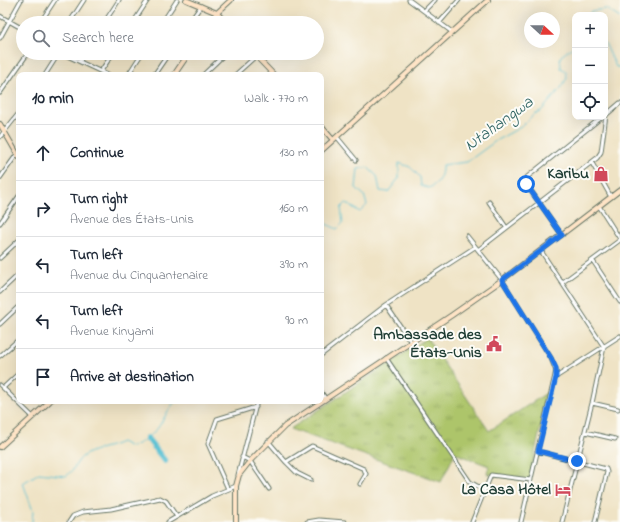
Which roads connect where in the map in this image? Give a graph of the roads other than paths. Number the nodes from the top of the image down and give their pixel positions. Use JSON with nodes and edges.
{"nodes":[{"id":1,"x":21,"y":0,"type":"edge"},
{"id":2,"x":55,"y":0,"type":"edge"},
{"id":3,"x":84,"y":0,"type":"edge"},
{"id":4,"x":119,"y":0,"type":"edge"},
{"id":5,"x":148,"y":0,"type":"edge"},
{"id":6,"x":177,"y":0,"type":"edge"},
{"id":7,"x":186,"y":0,"type":"edge"},
{"id":8,"x":231,"y":0,"type":"edge"},
{"id":9,"x":411,"y":0,"type":"edge"},
{"id":10,"x":435,"y":0,"type":"edge"},
{"id":11,"x":460,"y":0,"type":"edge"},
{"id":12,"x":481,"y":0,"type":"edge"},
{"id":13,"x":488,"y":0,"type":"edge"},
{"id":14,"x":192,"y":1,"type":"edge"},
{"id":15,"x":484,"y":4,"type":"junction"},
{"id":16,"x":201,"y":6,"type":"junction"},
{"id":17,"x":424,"y":11,"type":"junction"},
{"id":18,"x":217,"y":13,"type":"junction"},
{"id":19,"x":0,"y":16,"type":"edge"},
{"id":20,"x":45,"y":16,"type":"edge"},
{"id":21,"x":74,"y":16,"type":"edge"},
{"id":22,"x":109,"y":16,"type":"edge"},
{"id":23,"x":138,"y":16,"type":"edge"},
{"id":24,"x":167,"y":16,"type":"edge"},
{"id":25,"x":195,"y":16,"type":"edge"},
{"id":26,"x":215,"y":16,"type":"edge"},
{"id":27,"x":220,"y":16,"type":"edge"},
{"id":28,"x":10,"y":21,"type":"junction"},
{"id":29,"x":439,"y":23,"type":"junction"},
{"id":30,"x":16,"y":25,"type":"edge"},
{"id":31,"x":452,"y":32,"type":"junction"},
{"id":32,"x":0,"y":38,"type":"edge"},
{"id":33,"x":23,"y":60,"type":"edge"},
{"id":34,"x":55,"y":60,"type":"edge"},
{"id":35,"x":109,"y":60,"type":"edge"},
{"id":36,"x":138,"y":60,"type":"edge"},
{"id":37,"x":164,"y":60,"type":"edge"},
{"id":38,"x":184,"y":60,"type":"edge"},
{"id":39,"x":219,"y":60,"type":"edge"},
{"id":40,"x":249,"y":60,"type":"edge"},
{"id":41,"x":259,"y":60,"type":"edge"},
{"id":42,"x":80,"y":61,"type":"edge"},
{"id":43,"x":47,"y":72,"type":"edge"},
{"id":44,"x":101,"y":72,"type":"joint"},
{"id":45,"x":130,"y":72,"type":"edge"},
{"id":46,"x":156,"y":72,"type":"edge"},
{"id":47,"x":176,"y":72,"type":"edge"},
{"id":48,"x":206,"y":72,"type":"edge"},
{"id":49,"x":238,"y":72,"type":"edge"},
{"id":50,"x":270,"y":72,"type":"edge"},
{"id":51,"x":0,"y":94,"type":"edge"},
{"id":52,"x":620,"y":103,"type":"edge"},
{"id":53,"x":608,"y":113,"type":"edge"},
{"id":54,"x":16,"y":117,"type":"edge"},
{"id":55,"x":598,"y":120,"type":"edge"},
{"id":56,"x":605,"y":120,"type":"edge"},
{"id":57,"x":0,"y":124,"type":"edge"},
{"id":58,"x":324,"y":130,"type":"edge"},
{"id":59,"x":4,"y":131,"type":"junction"},
{"id":60,"x":0,"y":137,"type":"edge"},
{"id":61,"x":335,"y":138,"type":"junction"},
{"id":62,"x":324,"y":148,"type":"edge"},
{"id":63,"x":16,"y":152,"type":"edge"},
{"id":64,"x":16,"y":158,"type":"edge"},
{"id":65,"x":356,"y":160,"type":"dead end"},
{"id":66,"x":592,"y":163,"type":"junction"},
{"id":67,"x":0,"y":178,"type":"edge"},
{"id":68,"x":620,"y":190,"type":"edge"},
{"id":69,"x":611,"y":197,"type":"junction"},
{"id":70,"x":16,"y":200,"type":"edge"},
{"id":71,"x":489,"y":202,"type":"dead end"},
{"id":72,"x":539,"y":202,"type":"junction"},
{"id":73,"x":599,"y":206,"type":"junction"},
{"id":74,"x":0,"y":223,"type":"edge"},
{"id":75,"x":506,"y":227,"type":"junction"},
{"id":76,"x":562,"y":235,"type":"junction"},
{"id":77,"x":467,"y":236,"type":"dead end"},
{"id":78,"x":620,"y":239,"type":"edge"},
{"id":79,"x":16,"y":243,"type":"edge"},
{"id":80,"x":476,"y":248,"type":"junction"},
{"id":81,"x":541,"y":250,"type":"junction"},
{"id":82,"x":0,"y":258,"type":"edge"},
{"id":83,"x":593,"y":260,"type":"junction"},
{"id":84,"x":16,"y":277,"type":"edge"},
{"id":85,"x":502,"y":280,"type":"junction"},
{"id":86,"x":563,"y":282,"type":"junction"},
{"id":87,"x":0,"y":292,"type":"edge"},
{"id":88,"x":620,"y":302,"type":"edge"},
{"id":89,"x":386,"y":305,"type":"junction"},
{"id":90,"x":16,"y":309,"type":"edge"},
{"id":91,"x":0,"y":324,"type":"edge"},
{"id":92,"x":620,"y":336,"type":"edge"},
{"id":93,"x":16,"y":342,"type":"edge"},
{"id":94,"x":411,"y":342,"type":"junction"},
{"id":95,"x":604,"y":346,"type":"junction"},
{"id":96,"x":324,"y":353,"type":"edge"},
{"id":97,"x":0,"y":356,"type":"edge"},
{"id":98,"x":386,"y":358,"type":"junction"},
{"id":99,"x":16,"y":376,"type":"edge"},
{"id":100,"x":556,"y":377,"type":"junction"},
{"id":101,"x":0,"y":385,"type":"edge"},
{"id":102,"x":3,"y":388,"type":"junction"},
{"id":103,"x":325,"y":398,"type":"edge"},
{"id":104,"x":16,"y":400,"type":"edge"},
{"id":105,"x":592,"y":403,"type":"junction"},
{"id":106,"x":20,"y":404,"type":"edge"},
{"id":107,"x":47,"y":404,"type":"edge"},
{"id":108,"x":256,"y":404,"type":"edge"},
{"id":109,"x":316,"y":404,"type":"edge"},
{"id":110,"x":618,"y":409,"type":"dead end"},
{"id":111,"x":33,"y":417,"type":"junction"},
{"id":112,"x":585,"y":432,"type":"junction"},
{"id":113,"x":615,"y":439,"type":"dead end"},
{"id":114,"x":268,"y":441,"type":"junction"},
{"id":115,"x":0,"y":447,"type":"edge"},
{"id":116,"x":538,"y":451,"type":"junction"},
{"id":117,"x":242,"y":457,"type":"junction"},
{"id":118,"x":250,"y":461,"type":"junction"},
{"id":119,"x":577,"y":461,"type":"junction"},
{"id":120,"x":286,"y":462,"type":"junction"},
{"id":121,"x":237,"y":479,"type":"junction"},
{"id":122,"x":310,"y":480,"type":"dead end"},
{"id":123,"x":531,"y":480,"type":"junction"},
{"id":124,"x":360,"y":484,"type":"dead end"},
{"id":125,"x":236,"y":486,"type":"junction"},
{"id":126,"x":228,"y":489,"type":"junction"},
{"id":127,"x":270,"y":489,"type":"dead end"},
{"id":128,"x":484,"y":490,"type":"junction"},
{"id":129,"x":176,"y":517,"type":"junction"},
{"id":130,"x":69,"y":522,"type":"edge"},
{"id":131,"x":168,"y":522,"type":"edge"},
{"id":132,"x":236,"y":522,"type":"edge"},
{"id":133,"x":307,"y":522,"type":"edge"},
{"id":134,"x":345,"y":522,"type":"edge"},
{"id":135,"x":472,"y":522,"type":"edge"},
{"id":136,"x":521,"y":522,"type":"edge"},
{"id":137,"x":562,"y":522,"type":"edge"},
{"id":138,"x":595,"y":522,"type":"edge"}],
"edges":[{"from":1,"to":28,"type":"street"},
{"from":2,"to":20,"type":"street"},
{"from":3,"to":21,"type":"street"},
{"from":4,"to":22,"type":"street"},
{"from":5,"to":23,"type":"street"},
{"from":6,"to":24,"type":"street"},
{"from":7,"to":14,"type":"street"},
{"from":8,"to":18,"type":"street"},
{"from":9,"to":17,"type":"street"},
{"from":10,"to":17,"type":"street"},
{"from":11,"to":29,"type":"street"},
{"from":12,"to":15,"type":"street"},
{"from":13,"to":15,"type":"street"},
{"from":14,"to":16,"type":"street"},
{"from":15,"to":31,"type":"street"},
{"from":16,"to":18,"type":"street"},
{"from":16,"to":25,"type":"street"},
{"from":17,"to":29,"type":"street"},
{"from":18,"to":26,"type":"street"},
{"from":18,"to":27,"type":"street"},
{"from":19,"to":28,"type":"street"},
{"from":28,"to":30,"type":"street"},
{"from":28,"to":32,"type":"street"},
{"from":29,"to":31,"type":"street"},
{"from":31,"to":61,"type":"street"},
{"from":33,"to":51,"type":"street"},
{"from":34,"to":43,"type":"street"},
{"from":35,"to":44,"type":"street"},
{"from":36,"to":45,"type":"street"},
{"from":37,"to":46,"type":"street"},
{"from":38,"to":47,"type":"street"},
{"from":39,"to":48,"type":"street"},
{"from":40,"to":49,"type":"street"},
{"from":41,"to":50,"type":"street"},
{"from":42,"to":44,"type":"street"},
{"from":52,"to":53,"type":"street"},
{"from":54,"to":59,"type":"street"},
{"from":55,"to":72,"type":"street"},
{"from":56,"to":66,"type":"street"},
{"from":57,"to":59,"type":"street"},
{"from":58,"to":61,"type":"street"},
{"from":59,"to":60,"type":"street"},
{"from":59,"to":63,"type":"street"},
{"from":61,"to":62,"type":"street"},
{"from":61,"to":65,"type":"street"},
{"from":64,"to":67,"type":"street"},
{"from":66,"to":69,"type":"street"},
{"from":66,"to":72,"type":"street"},
{"from":68,"to":69,"type":"street"},
{"from":69,"to":73,"type":"street"},
{"from":70,"to":74,"type":"street"},
{"from":71,"to":75,"type":"street"},
{"from":72,"to":75,"type":"street"},
{"from":72,"to":76,"type":"street"},
{"from":73,"to":76,"type":"street"},
{"from":73,"to":78,"type":"street"},
{"from":75,"to":80,"type":"street"},
{"from":76,"to":81,"type":"street"},
{"from":77,"to":80,"type":"street"},
{"from":78,"to":83,"type":"street"},
{"from":79,"to":82,"type":"street"},
{"from":80,"to":85,"type":"street"},
{"from":80,"to":89,"type":"street"},
{"from":81,"to":85,"type":"street"},
{"from":81,"to":86,"type":"street"},
{"from":83,"to":86,"type":"street"},
{"from":83,"to":88,"type":"street"},
{"from":84,"to":87,"type":"street"},
{"from":85,"to":94,"type":"street"},
{"from":85,"to":100,"type":"street"},
{"from":86,"to":95,"type":"street"},
{"from":89,"to":94,"type":"street"},
{"from":89,"to":96,"type":"street"},
{"from":90,"to":91,"type":"street"},
{"from":92,"to":95,"type":"street"},
{"from":93,"to":97,"type":"street"},
{"from":94,"to":98,"type":"street"},
{"from":95,"to":100,"type":"street"},
{"from":95,"to":105,"type":"street"},
{"from":98,"to":103,"type":"street"},
{"from":98,"to":128,"type":"street"},
{"from":99,"to":102,"type":"street"},
{"from":100,"to":116,"type":"street"},
{"from":101,"to":102,"type":"street"},
{"from":102,"to":104,"type":"street"},
{"from":105,"to":110,"type":"street"},
{"from":105,"to":112,"type":"street"},
{"from":106,"to":111,"type":"street"},
{"from":107,"to":111,"type":"street"},
{"from":108,"to":117,"type":"street"},
{"from":108,"to":126,"type":"street"},
{"from":109,"to":114,"type":"street"},
{"from":111,"to":115,"type":"street"},
{"from":112,"to":113,"type":"street"},
{"from":112,"to":119,"type":"street"},
{"from":114,"to":118,"type":"street"},
{"from":114,"to":120,"type":"street"},
{"from":116,"to":119,"type":"street"},
{"from":116,"to":123,"type":"street"},
{"from":117,"to":118,"type":"street"},
{"from":117,"to":121,"type":"street"},
{"from":118,"to":121,"type":"street"},
{"from":118,"to":127,"type":"street"},
{"from":119,"to":137,"type":"street"},
{"from":119,"to":138,"type":"street"},
{"from":120,"to":122,"type":"street"},
{"from":120,"to":124,"type":"street"},
{"from":121,"to":125,"type":"street"},
{"from":123,"to":128,"type":"street"},
{"from":123,"to":136,"type":"street"},
{"from":125,"to":126,"type":"street"},
{"from":125,"to":132,"type":"street"},
{"from":126,"to":129,"type":"street"},
{"from":128,"to":135,"type":"street"},
{"from":129,"to":130,"type":"street"},
{"from":129,"to":131,"type":"street"},
{"from":133,"to":134,"type":"street"}]}
